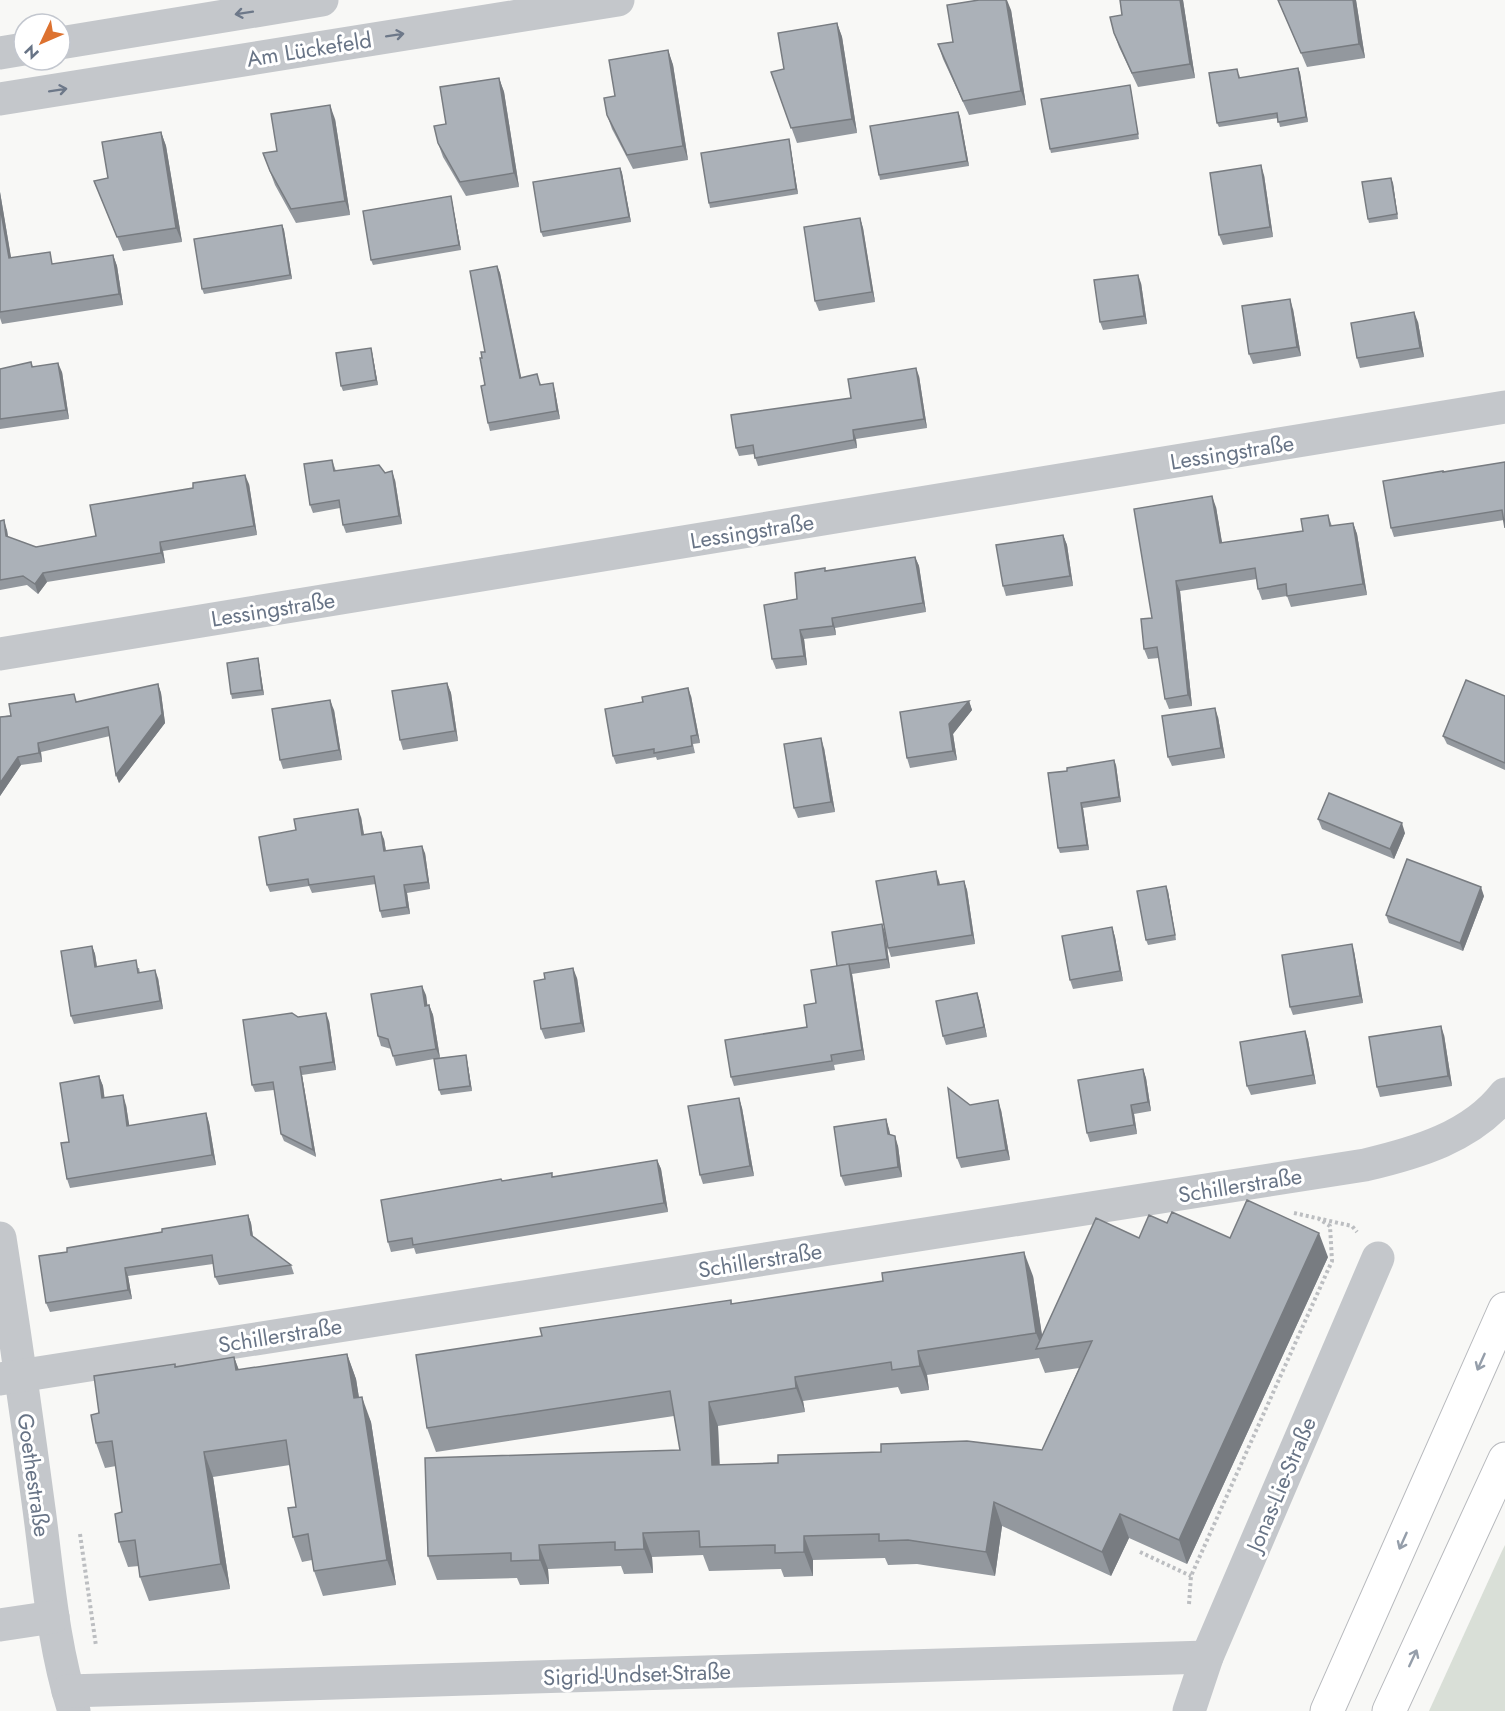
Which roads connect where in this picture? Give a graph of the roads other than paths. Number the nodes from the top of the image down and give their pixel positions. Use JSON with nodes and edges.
{"nodes":[{"id":1,"x":322,"y":0,"type":"edge"},
{"id":2,"x":618,"y":0,"type":"edge"},
{"id":3,"x":72,"y":41,"type":"edge"},
{"id":4,"x":0,"y":99,"type":"edge"},
{"id":5,"x":1505,"y":407,"type":"edge"},
{"id":6,"x":0,"y":654,"type":"edge"},
{"id":7,"x":1504,"y":1095,"type":"edge"},
{"id":8,"x":0,"y":1238,"type":"edge"},
{"id":9,"x":1378,"y":1258,"type":"road end"},
{"id":10,"x":1505,"y":1309,"type":"edge"},
{"id":11,"x":11,"y":1377,"type":"edge"},
{"id":12,"x":1505,"y":1458,"type":"edge"},
{"id":13,"x":53,"y":1617,"type":"junction"},
{"id":14,"x":0,"y":1625,"type":"edge"},
{"id":15,"x":1196,"y":1657,"type":"junction"},
{"id":16,"x":71,"y":1701,"type":"edge"},
{"id":17,"x":1189,"y":1711,"type":"edge"},
{"id":18,"x":1327,"y":1711,"type":"edge"},
{"id":19,"x":1389,"y":1711,"type":"edge"}],
"edges":[{"from":1,"to":3,"type":"street","name":"Am Lückefeld","one_way":true},
{"from":4,"to":2,"type":"street","name":"Am Lückefeld","one_way":true},
{"from":5,"to":6,"type":"street","name":"Lessingstraße"},
{"from":7,"to":11,"type":"street","name":"Schillerstraße"},
{"from":8,"to":11,"type":"street","name":"Goethestraße"},
{"from":9,"to":15,"type":"street","name":"Jonas-Lie-Straße"},
{"from":10,"to":18,"type":"highway","one_way":true},
{"from":11,"to":13,"type":"street","name":"Goethestraße"},
{"from":19,"to":12,"type":"highway","one_way":true},
{"from":13,"to":14,"type":"street"},
{"from":13,"to":16,"type":"street","name":"Goethestraße"},
{"from":15,"to":16,"type":"street","name":"Sigrid-Undset-Straße"},
{"from":15,"to":17,"type":"street","name":"Jonas-Lie-Straße"}]}
